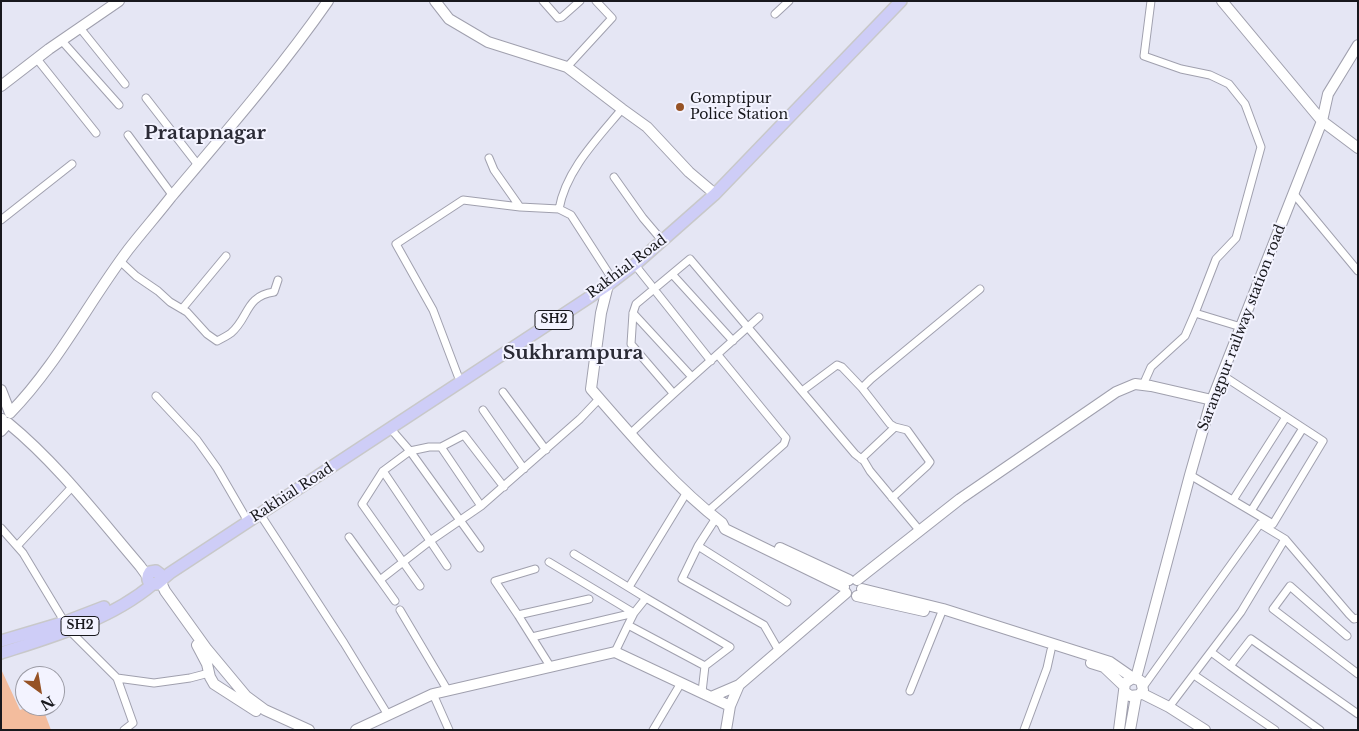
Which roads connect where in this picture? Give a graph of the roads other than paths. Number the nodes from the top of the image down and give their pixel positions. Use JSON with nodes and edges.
{"nodes":[{"id":1,"x":119,"y":1,"type":"edge"},
{"id":2,"x":328,"y":1,"type":"edge"},
{"id":3,"x":434,"y":1,"type":"edge"},
{"id":4,"x":543,"y":1,"type":"edge"},
{"id":5,"x":580,"y":1,"type":"edge"},
{"id":6,"x":596,"y":1,"type":"edge"},
{"id":7,"x":789,"y":1,"type":"edge"},
{"id":8,"x":894,"y":1,"type":"edge"},
{"id":9,"x":901,"y":1,"type":"edge"},
{"id":10,"x":1151,"y":1,"type":"edge"},
{"id":11,"x":1222,"y":1,"type":"edge"},
{"id":12,"x":775,"y":14,"type":"dead end"},
{"id":13,"x":80,"y":28,"type":"junction"},
{"id":14,"x":62,"y":41,"type":"junction"},
{"id":15,"x":1358,"y":45,"type":"edge"},
{"id":16,"x":37,"y":59,"type":"junction"},
{"id":17,"x":567,"y":67,"type":"junction"},
{"id":18,"x":125,"y":84,"type":"dead end"},
{"id":19,"x":1,"y":86,"type":"edge"},
{"id":20,"x":146,"y":98,"type":"dead end"},
{"id":21,"x":119,"y":105,"type":"dead end"},
{"id":22,"x":622,"y":109,"type":"junction"},
{"id":23,"x":1322,"y":122,"type":"junction"},
{"id":24,"x":96,"y":133,"type":"dead end"},
{"id":25,"x":128,"y":135,"type":"dead end"},
{"id":26,"x":1358,"y":148,"type":"edge"},
{"id":27,"x":489,"y":158,"type":"dead end"},
{"id":28,"x":72,"y":164,"type":"dead end"},
{"id":29,"x":198,"y":165,"type":"junction"},
{"id":30,"x":614,"y":177,"type":"dead end"},
{"id":31,"x":714,"y":193,"type":"junction"},
{"id":32,"x":1294,"y":194,"type":"junction"},
{"id":33,"x":173,"y":196,"type":"junction"},
{"id":34,"x":520,"y":207,"type":"junction"},
{"id":35,"x":559,"y":209,"type":"junction"},
{"id":36,"x":1,"y":220,"type":"edge"},
{"id":37,"x":660,"y":238,"type":"junction"},
{"id":38,"x":226,"y":256,"type":"dead end"},
{"id":39,"x":120,"y":261,"type":"junction"},
{"id":40,"x":635,"y":265,"type":"junction"},
{"id":41,"x":1358,"y":271,"type":"edge"},
{"id":42,"x":672,"y":274,"type":"junction"},
{"id":43,"x":278,"y":280,"type":"dead end"},
{"id":44,"x":608,"y":281,"type":"junction"},
{"id":45,"x":651,"y":285,"type":"dead end"},
{"id":46,"x":980,"y":290,"type":"dead end"},
{"id":47,"x":657,"y":293,"type":"dead end"},
{"id":48,"x":182,"y":309,"type":"junction"},
{"id":49,"x":634,"y":313,"type":"junction"},
{"id":50,"x":1195,"y":313,"type":"junction"},
{"id":51,"x":759,"y":317,"type":"dead end"},
{"id":52,"x":749,"y":327,"type":"junction"},
{"id":53,"x":1241,"y":327,"type":"junction"},
{"id":54,"x":733,"y":341,"type":"junction"},
{"id":55,"x":718,"y":355,"type":"junction"},
{"id":56,"x":711,"y":361,"type":"junction"},
{"id":57,"x":458,"y":376,"type":"junction"},
{"id":58,"x":1222,"y":376,"type":"junction"},
{"id":59,"x":692,"y":377,"type":"junction"},
{"id":60,"x":1143,"y":385,"type":"junction"},
{"id":61,"x":862,"y":388,"type":"junction"},
{"id":62,"x":1,"y":390,"type":"edge"},
{"id":63,"x":802,"y":391,"type":"junction"},
{"id":64,"x":503,"y":392,"type":"dead end"},
{"id":65,"x":673,"y":393,"type":"junction"},
{"id":66,"x":156,"y":396,"type":"dead end"},
{"id":67,"x":599,"y":398,"type":"junction"},
{"id":68,"x":1212,"y":400,"type":"junction"},
{"id":69,"x":483,"y":410,"type":"dead end"},
{"id":70,"x":1286,"y":417,"type":"junction"},
{"id":71,"x":6,"y":418,"type":"edge"},
{"id":72,"x":895,"y":427,"type":"junction"},
{"id":73,"x":390,"y":428,"type":"junction"},
{"id":74,"x":1303,"y":428,"type":"junction"},
{"id":75,"x":630,"y":434,"type":"junction"},
{"id":76,"x":441,"y":447,"type":"junction"},
{"id":77,"x":546,"y":450,"type":"junction"},
{"id":78,"x":410,"y":451,"type":"junction"},
{"id":79,"x":861,"y":459,"type":"junction"},
{"id":80,"x":524,"y":469,"type":"junction"},
{"id":81,"x":383,"y":471,"type":"junction"},
{"id":82,"x":1190,"y":475,"type":"junction"},
{"id":83,"x":504,"y":487,"type":"junction"},
{"id":84,"x":72,"y":488,"type":"junction"},
{"id":85,"x":687,"y":492,"type":"junction"},
{"id":86,"x":892,"y":498,"type":"junction"},
{"id":87,"x":1232,"y":500,"type":"junction"},
{"id":88,"x":481,"y":506,"type":"junction"},
{"id":89,"x":1251,"y":511,"type":"junction"},
{"id":90,"x":260,"y":514,"type":"junction"},
{"id":91,"x":246,"y":518,"type":"junction"},
{"id":92,"x":715,"y":518,"type":"junction"},
{"id":93,"x":459,"y":520,"type":"junction"},
{"id":94,"x":1261,"y":521,"type":"junction"},
{"id":95,"x":1,"y":528,"type":"edge"},
{"id":96,"x":920,"y":531,"type":"junction"},
{"id":97,"x":349,"y":537,"type":"dead end"},
{"id":98,"x":1285,"y":539,"type":"junction"},
{"id":99,"x":430,"y":541,"type":"junction"},
{"id":100,"x":17,"y":546,"type":"junction"},
{"id":101,"x":698,"y":546,"type":"junction"},
{"id":102,"x":480,"y":548,"type":"dead end"},
{"id":103,"x":574,"y":554,"type":"dead end"},
{"id":104,"x":403,"y":562,"type":"junction"},
{"id":105,"x":549,"y":562,"type":"dead end"},
{"id":106,"x":446,"y":566,"type":"dead end"},
{"id":107,"x":535,"y":569,"type":"dead end"},
{"id":108,"x":153,"y":577,"type":"junction"},
{"id":109,"x":380,"y":580,"type":"junction"},
{"id":110,"x":420,"y":586,"type":"dead end"},
{"id":111,"x":629,"y":587,"type":"junction"},
{"id":112,"x":852,"y":588,"type":"junction"},
{"id":113,"x":646,"y":598,"type":"junction"},
{"id":114,"x":589,"y":599,"type":"dead end"},
{"id":115,"x":395,"y":601,"type":"dead end"},
{"id":116,"x":787,"y":602,"type":"dead end"},
{"id":117,"x":400,"y":610,"type":"dead end"},
{"id":118,"x":942,"y":612,"type":"junction"},
{"id":119,"x":634,"y":613,"type":"junction"},
{"id":120,"x":518,"y":615,"type":"junction"},
{"id":121,"x":1358,"y":618,"type":"edge"},
{"id":122,"x":628,"y":625,"type":"junction"},
{"id":123,"x":68,"y":626,"type":"junction"},
{"id":124,"x":1347,"y":636,"type":"dead end"},
{"id":125,"x":532,"y":637,"type":"junction"},
{"id":126,"x":1,"y":641,"type":"edge"},
{"id":127,"x":1051,"y":650,"type":"junction"},
{"id":128,"x":779,"y":651,"type":"junction"},
{"id":129,"x":616,"y":652,"type":"junction"},
{"id":130,"x":1211,"y":652,"type":"junction"},
{"id":131,"x":1,"y":653,"type":"edge"},
{"id":132,"x":550,"y":666,"type":"junction"},
{"id":133,"x":705,"y":666,"type":"junction"},
{"id":134,"x":1230,"y":666,"type":"junction"},
{"id":135,"x":226,"y":672,"type":"junction"},
{"id":136,"x":209,"y":673,"type":"junction"},
{"id":137,"x":1358,"y":674,"type":"edge"},
{"id":138,"x":1194,"y":675,"type":"junction"},
{"id":139,"x":117,"y":678,"type":"junction"},
{"id":140,"x":190,"y":678,"type":"junction"},
{"id":141,"x":1134,"y":678,"type":"junction"},
{"id":142,"x":681,"y":682,"type":"junction"},
{"id":143,"x":214,"y":684,"type":"junction"},
{"id":144,"x":739,"y":685,"type":"junction"},
{"id":145,"x":1125,"y":689,"type":"junction"},
{"id":146,"x":448,"y":691,"type":"junction"},
{"id":147,"x":910,"y":691,"type":"dead end"},
{"id":148,"x":1140,"y":692,"type":"junction"},
{"id":149,"x":433,"y":694,"type":"junction"},
{"id":150,"x":707,"y":694,"type":"junction"},
{"id":151,"x":245,"y":699,"type":"junction"},
{"id":152,"x":730,"y":706,"type":"junction"},
{"id":153,"x":1169,"y":707,"type":"junction"},
{"id":154,"x":263,"y":713,"type":"junction"},
{"id":155,"x":1358,"y":714,"type":"edge"},
{"id":156,"x":388,"y":715,"type":"junction"},
{"id":157,"x":134,"y":726,"type":"edge"},
{"id":158,"x":124,"y":730,"type":"edge"},
{"id":159,"x":295,"y":730,"type":"edge"},
{"id":160,"x":309,"y":730,"type":"edge"},
{"id":161,"x":356,"y":730,"type":"edge"},
{"id":162,"x":449,"y":730,"type":"edge"},
{"id":163,"x":653,"y":730,"type":"edge"},
{"id":164,"x":726,"y":730,"type":"edge"},
{"id":165,"x":1024,"y":730,"type":"edge"},
{"id":166,"x":1119,"y":730,"type":"edge"},
{"id":167,"x":1130,"y":730,"type":"edge"},
{"id":168,"x":1205,"y":730,"type":"edge"},
{"id":169,"x":1275,"y":730,"type":"edge"},
{"id":170,"x":1320,"y":730,"type":"edge"}],
"edges":[{"from":1,"to":13,"type":"street"},
{"from":2,"to":29,"type":"street"},
{"from":3,"to":17,"type":"street"},
{"from":4,"to":5,"type":"street"},
{"from":6,"to":17,"type":"street"},
{"from":7,"to":12,"type":"street"},
{"from":8,"to":31,"type":"main road","name":"Rakhial Road","number":"SH2"},
{"from":9,"to":31,"type":"main road","name":"Rakhial Road","number":"SH2"},
{"from":10,"to":50,"type":"street"},
{"from":11,"to":23,"type":"street"},
{"from":13,"to":14,"type":"street"},
{"from":13,"to":18,"type":"street"},
{"from":14,"to":16,"type":"street"},
{"from":14,"to":21,"type":"street"},
{"from":15,"to":23,"type":"street","name":"Sarangpur railway station road"},
{"from":16,"to":19,"type":"street"},
{"from":16,"to":24,"type":"street"},
{"from":17,"to":22,"type":"street"},
{"from":20,"to":29,"type":"street"},
{"from":22,"to":31,"type":"street"},
{"from":22,"to":35,"type":"street"},
{"from":23,"to":26,"type":"street"},
{"from":23,"to":32,"type":"street","name":"Sarangpur railway station road"},
{"from":25,"to":33,"type":"street"},
{"from":27,"to":34,"type":"street"},
{"from":28,"to":36,"type":"street"},
{"from":29,"to":33,"type":"street"},
{"from":30,"to":37,"type":"street"},
{"from":31,"to":37,"type":"main road","name":"Rakhial Road","number":"SH2"},
{"from":31,"to":40,"type":"main road","name":"Rakhial Road","number":"SH2"},
{"from":32,"to":41,"type":"street"},
{"from":32,"to":53,"type":"street","name":"Sarangpur railway station road"},
{"from":33,"to":39,"type":"street"},
{"from":34,"to":35,"type":"street"},
{"from":34,"to":57,"type":"street"},
{"from":35,"to":44,"type":"street"},
{"from":37,"to":44,"type":"main road","name":"Rakhial Road","number":"SH2"},
{"from":38,"to":48,"type":"street"},
{"from":39,"to":48,"type":"street"},
{"from":39,"to":71,"type":"street"},
{"from":40,"to":44,"type":"main road","name":"Rakhial Road","number":"SH2"},
{"from":40,"to":45,"type":"street"},
{"from":42,"to":49,"type":"street"},
{"from":42,"to":52,"type":"street"},
{"from":42,"to":54,"type":"street"},
{"from":43,"to":48,"type":"street"},
{"from":44,"to":57,"type":"main road","name":"Rakhial Road","number":"SH2"},
{"from":44,"to":67,"type":"street"},
{"from":44,"to":73,"type":"main road","name":"Rakhial Road","number":"SH2"},
{"from":46,"to":61,"type":"street"},
{"from":47,"to":56,"type":"street"},
{"from":49,"to":59,"type":"street"},
{"from":49,"to":65,"type":"street"},
{"from":50,"to":53,"type":"street"},
{"from":50,"to":60,"type":"street"},
{"from":51,"to":52,"type":"street"},
{"from":52,"to":54,"type":"street"},
{"from":52,"to":63,"type":"street"},
{"from":53,"to":58,"type":"street","name":"Sarangpur railway station road"},
{"from":54,"to":55,"type":"street"},
{"from":55,"to":56,"type":"street"},
{"from":55,"to":92,"type":"street"},
{"from":56,"to":59,"type":"street"},
{"from":57,"to":91,"type":"main road","name":"Rakhial Road","number":"SH2"},
{"from":58,"to":68,"type":"street","name":"Sarangpur railway station road"},
{"from":58,"to":70,"type":"street"},
{"from":59,"to":65,"type":"street"},
{"from":60,"to":68,"type":"street"},
{"from":60,"to":96,"type":"street"},
{"from":61,"to":63,"type":"street"},
{"from":61,"to":72,"type":"street"},
{"from":62,"to":71,"type":"street"},
{"from":63,"to":79,"type":"street"},
{"from":64,"to":77,"type":"street"},
{"from":65,"to":75,"type":"street"},
{"from":66,"to":91,"type":"street"},
{"from":67,"to":75,"type":"street"},
{"from":67,"to":77,"type":"street"},
{"from":68,"to":82,"type":"street","name":"Sarangpur railway station road"},
{"from":69,"to":80,"type":"street"},
{"from":70,"to":74,"type":"street"},
{"from":70,"to":87,"type":"street"},
{"from":71,"to":84,"type":"street"},
{"from":71,"to":108,"type":"street"},
{"from":72,"to":79,"type":"street"},
{"from":72,"to":86,"type":"street"},
{"from":73,"to":78,"type":"street"},
{"from":73,"to":90,"type":"main road","name":"Rakhial Road","number":"SH2"},
{"from":74,"to":89,"type":"street"},
{"from":74,"to":94,"type":"street"},
{"from":75,"to":85,"type":"street"},
{"from":76,"to":78,"type":"street"},
{"from":76,"to":83,"type":"street"},
{"from":76,"to":88,"type":"street"},
{"from":77,"to":80,"type":"street"},
{"from":78,"to":81,"type":"street"},
{"from":78,"to":93,"type":"street"},
{"from":79,"to":86,"type":"street"},
{"from":80,"to":83,"type":"street"},
{"from":81,"to":99,"type":"street"},
{"from":81,"to":104,"type":"street"},
{"from":82,"to":87,"type":"street"},
{"from":82,"to":141,"type":"street","name":"Sarangpur railway station road"},
{"from":83,"to":88,"type":"street"},
{"from":84,"to":100,"type":"street"},
{"from":84,"to":108,"type":"street"},
{"from":85,"to":92,"type":"street"},
{"from":85,"to":111,"type":"street"},
{"from":86,"to":96,"type":"street"},
{"from":87,"to":89,"type":"street"},
{"from":88,"to":93,"type":"street"},
{"from":89,"to":94,"type":"street"},
{"from":90,"to":108,"type":"main road","name":"Rakhial Road","number":"SH2"},
{"from":90,"to":156,"type":"street"},
{"from":91,"to":108,"type":"main road","name":"Rakhial Road","number":"SH2"},
{"from":92,"to":101,"type":"street"},
{"from":92,"to":112,"type":"street"},
{"from":93,"to":99,"type":"street"},
{"from":93,"to":102,"type":"street"},
{"from":94,"to":98,"type":"street"},
{"from":94,"to":148,"type":"street"},
{"from":95,"to":100,"type":"street"},
{"from":96,"to":112,"type":"street"},
{"from":97,"to":109,"type":"street"},
{"from":98,"to":121,"type":"street"},
{"from":98,"to":130,"type":"street"},
{"from":99,"to":104,"type":"street"},
{"from":99,"to":106,"type":"street"},
{"from":100,"to":123,"type":"street"},
{"from":101,"to":116,"type":"street"},
{"from":101,"to":128,"type":"street"},
{"from":103,"to":111,"type":"street"},
{"from":104,"to":109,"type":"street"},
{"from":104,"to":110,"type":"street"},
{"from":105,"to":119,"type":"street"},
{"from":107,"to":120,"type":"street"},
{"from":108,"to":123,"type":"main road","name":"Rakhial Road","number":"SH2"},
{"from":108,"to":135,"type":"street"},
{"from":108,"to":136,"type":"street"},
{"from":109,"to":115,"type":"street"},
{"from":111,"to":113,"type":"street"},
{"from":112,"to":118,"type":"street"},
{"from":112,"to":128,"type":"street"},
{"from":113,"to":119,"type":"street"},
{"from":113,"to":133,"type":"street"},
{"from":114,"to":120,"type":"street"},
{"from":117,"to":146,"type":"street"},
{"from":118,"to":127,"type":"street"},
{"from":118,"to":141,"type":"street"},
{"from":118,"to":147,"type":"street"},
{"from":119,"to":122,"type":"street"},
{"from":119,"to":125,"type":"street"},
{"from":120,"to":125,"type":"street"},
{"from":122,"to":129,"type":"street"},
{"from":122,"to":133,"type":"street"},
{"from":123,"to":126,"type":"main road","name":"Rakhial Road","number":"SH2"},
{"from":123,"to":131,"type":"main road","name":"Rakhial Road","number":"SH2"},
{"from":123,"to":139,"type":"street"},
{"from":124,"to":137,"type":"street"},
{"from":125,"to":132,"type":"street"},
{"from":127,"to":145,"type":"street"},
{"from":127,"to":165,"type":"street"},
{"from":128,"to":144,"type":"street"},
{"from":129,"to":132,"type":"street"},
{"from":129,"to":142,"type":"street"},
{"from":130,"to":134,"type":"street"},
{"from":130,"to":138,"type":"street"},
{"from":132,"to":146,"type":"street"},
{"from":133,"to":150,"type":"street"},
{"from":134,"to":155,"type":"street"},
{"from":134,"to":170,"type":"street"},
{"from":135,"to":136,"type":"street"},
{"from":135,"to":151,"type":"street"},
{"from":136,"to":140,"type":"street"},
{"from":136,"to":143,"type":"street"},
{"from":138,"to":153,"type":"street"},
{"from":138,"to":169,"type":"street"},
{"from":139,"to":140,"type":"street"},
{"from":139,"to":157,"type":"street"},
{"from":140,"to":143,"type":"street"},
{"from":141,"to":145,"type":"street"},
{"from":141,"to":148,"type":"street"},
{"from":142,"to":150,"type":"street"},
{"from":142,"to":163,"type":"street"},
{"from":143,"to":151,"type":"street"},
{"from":144,"to":150,"type":"street"},
{"from":144,"to":152,"type":"street"},
{"from":145,"to":148,"type":"street"},
{"from":145,"to":166,"type":"street"},
{"from":146,"to":149,"type":"street"},
{"from":148,"to":153,"type":"street"},
{"from":148,"to":167,"type":"street"},
{"from":149,"to":156,"type":"street"},
{"from":149,"to":162,"type":"street"},
{"from":150,"to":152,"type":"street"},
{"from":151,"to":154,"type":"street"},
{"from":152,"to":164,"type":"street"},
{"from":153,"to":168,"type":"street"},
{"from":154,"to":159,"type":"street"},
{"from":154,"to":160,"type":"street"},
{"from":156,"to":161,"type":"street"},
{"from":157,"to":158,"type":"street"}]}
